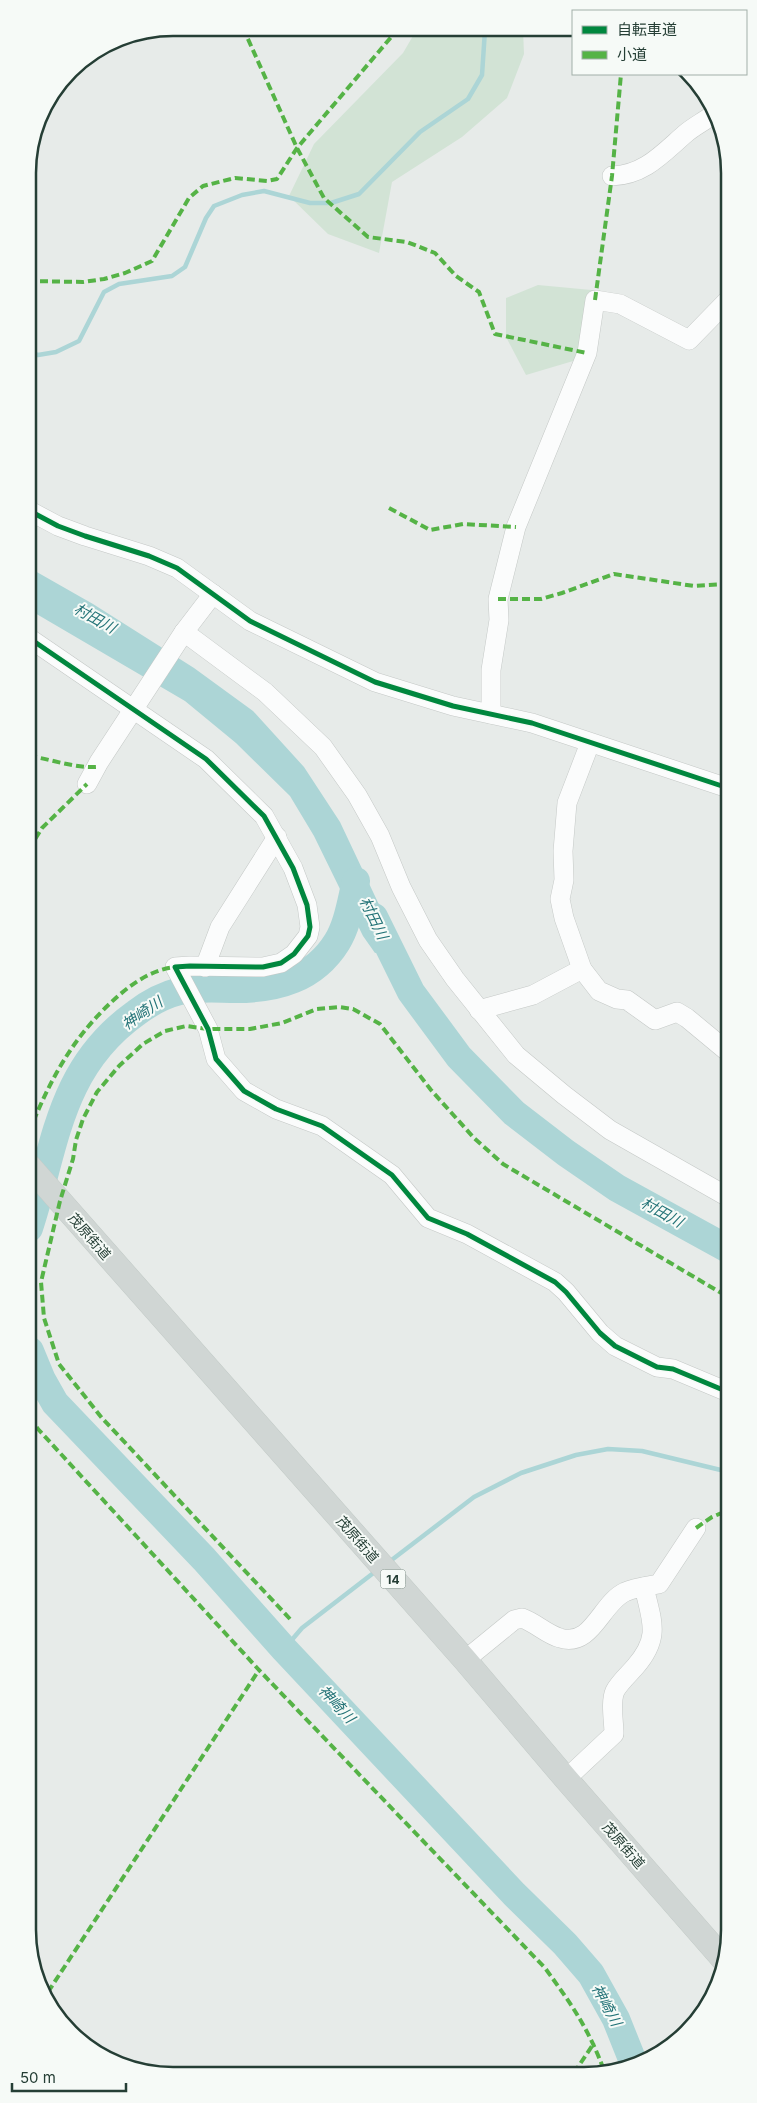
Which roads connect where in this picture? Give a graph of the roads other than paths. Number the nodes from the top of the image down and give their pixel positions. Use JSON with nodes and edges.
{"nodes":[{"id":1,"x":708,"y":118,"type":"edge"},
{"id":2,"x":612,"y":176,"type":"dead end"},
{"id":3,"x":721,"y":307,"type":"edge"},
{"id":4,"x":37,"y":514,"type":"edge"},
{"id":5,"x":213,"y":594,"type":"junction"},
{"id":6,"x":184,"y":632,"type":"junction"},
{"id":7,"x":37,"y":644,"type":"edge"},
{"id":8,"x":133,"y":709,"type":"junction"},
{"id":9,"x":491,"y":714,"type":"junction"},
{"id":10,"x":590,"y":743,"type":"junction"},
{"id":11,"x":87,"y":784,"type":"dead end"},
{"id":12,"x":721,"y":786,"type":"edge"},
{"id":13,"x":277,"y":837,"type":"junction"},
{"id":14,"x":205,"y":967,"type":"junction"},
{"id":15,"x":582,"y":969,"type":"junction"},
{"id":16,"x":479,"y":1010,"type":"junction"},
{"id":17,"x":721,"y":1046,"type":"edge"},
{"id":18,"x":36,"y":1174,"type":"edge"},
{"id":19,"x":720,"y":1193,"type":"edge"},
{"id":20,"x":720,"y":1389,"type":"edge"},
{"id":21,"x":696,"y":1528,"type":"dead end"},
{"id":22,"x":644,"y":1587,"type":"junction"},
{"id":23,"x":465,"y":1660,"type":"junction"},
{"id":24,"x":566,"y":1779,"type":"junction"},
{"id":25,"x":718,"y":1954,"type":"edge"}],
"edges":[{"from":1,"to":2,"type":"street"},
{"from":3,"to":9,"type":"street"},
{"from":4,"to":5,"type":"street"},
{"from":5,"to":6,"type":"street"},
{"from":5,"to":9,"type":"street"},
{"from":6,"to":8,"type":"street"},
{"from":6,"to":16,"type":"street"},
{"from":7,"to":8,"type":"street"},
{"from":8,"to":11,"type":"street"},
{"from":8,"to":13,"type":"street"},
{"from":9,"to":10,"type":"street"},
{"from":10,"to":12,"type":"street"},
{"from":10,"to":15,"type":"street"},
{"from":13,"to":14,"type":"street"},
{"from":13,"to":14,"type":"street"},
{"from":14,"to":20,"type":"street"},
{"from":15,"to":16,"type":"street"},
{"from":15,"to":17,"type":"street"},
{"from":16,"to":19,"type":"street"},
{"from":18,"to":23,"type":"main road","name":"茂原街道","number":"14"},
{"from":21,"to":22,"type":"street"},
{"from":22,"to":23,"type":"street"},
{"from":22,"to":24,"type":"street"},
{"from":23,"to":24,"type":"main road","name":"茂原街道","number":"14"},
{"from":24,"to":25,"type":"main road","name":"茂原街道","number":"14"}]}
